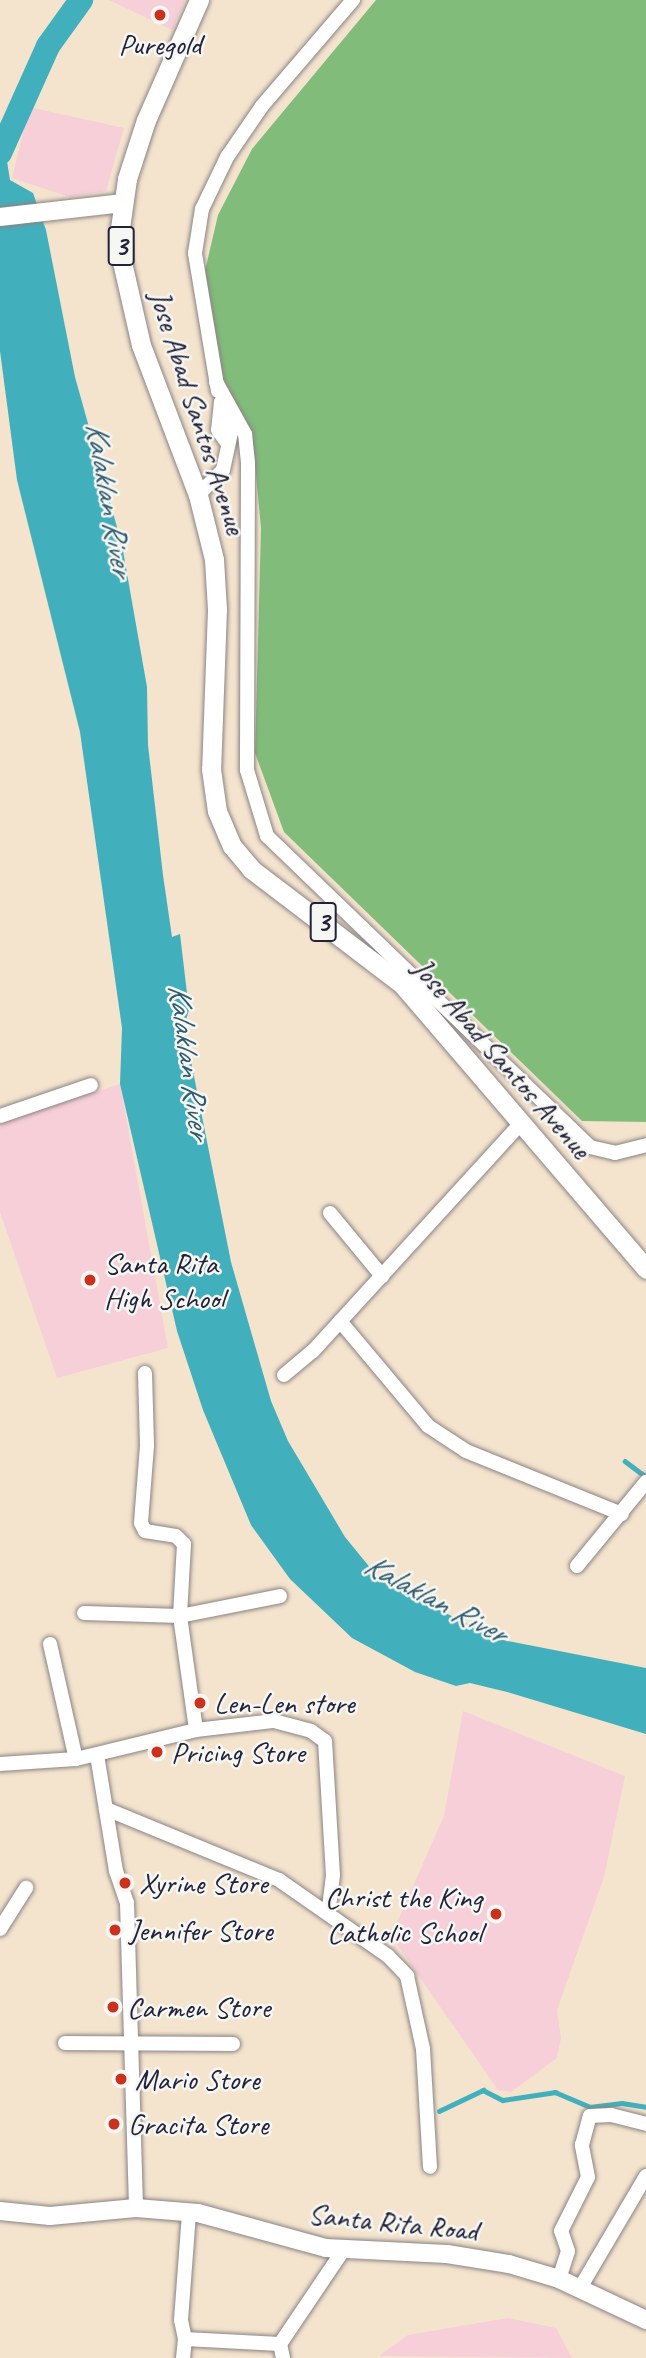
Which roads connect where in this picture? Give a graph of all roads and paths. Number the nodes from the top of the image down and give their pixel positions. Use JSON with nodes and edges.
{"nodes":[{"id":1,"x":199,"y":0,"type":"edge"},
{"id":2,"x":353,"y":0,"type":"edge"},
{"id":3,"x":123,"y":203,"type":"junction"},
{"id":4,"x":0,"y":217,"type":"edge"},
{"id":5,"x":216,"y":382,"type":"junction"},
{"id":6,"x":198,"y":495,"type":"junction"},
{"id":7,"x":91,"y":1084,"type":"dead end"},
{"id":8,"x":0,"y":1116,"type":"edge"},
{"id":9,"x":520,"y":1124,"type":"junction"},
{"id":10,"x":646,"y":1145,"type":"edge"},
{"id":11,"x":330,"y":1213,"type":"dead end"},
{"id":12,"x":646,"y":1269,"type":"edge"},
{"id":13,"x":382,"y":1276,"type":"junction"},
{"id":14,"x":340,"y":1321,"type":"junction"},
{"id":15,"x":145,"y":1373,"type":"dead end"},
{"id":16,"x":284,"y":1375,"type":"dead end"},
{"id":17,"x":646,"y":1482,"type":"edge"},
{"id":18,"x":622,"y":1514,"type":"junction"},
{"id":19,"x":577,"y":1566,"type":"dead end"},
{"id":20,"x":280,"y":1596,"type":"dead end"},
{"id":21,"x":84,"y":1613,"type":"dead end"},
{"id":22,"x":180,"y":1616,"type":"junction"},
{"id":23,"x":50,"y":1644,"type":"dead end"},
{"id":24,"x":196,"y":1730,"type":"junction"},
{"id":25,"x":97,"y":1755,"type":"junction"},
{"id":26,"x":76,"y":1759,"type":"junction"},
{"id":27,"x":0,"y":1764,"type":"edge"},
{"id":28,"x":106,"y":1809,"type":"junction"},
{"id":29,"x":26,"y":1888,"type":"dead end"},
{"id":30,"x":328,"y":1913,"type":"junction"},
{"id":31,"x":0,"y":1929,"type":"edge"},
{"id":32,"x":128,"y":2040,"type":"junction"},
{"id":33,"x":65,"y":2043,"type":"dead end"},
{"id":34,"x":233,"y":2044,"type":"dead end"},
{"id":35,"x":646,"y":2124,"type":"edge"},
{"id":36,"x":430,"y":2167,"type":"dead end"},
{"id":37,"x":646,"y":2176,"type":"edge"},
{"id":38,"x":631,"y":2199,"type":"junction"},
{"id":39,"x":646,"y":2204,"type":"edge"},
{"id":40,"x":136,"y":2208,"type":"junction"},
{"id":41,"x":0,"y":2211,"type":"edge"},
{"id":42,"x":188,"y":2213,"type":"junction"},
{"id":43,"x":344,"y":2249,"type":"junction"},
{"id":44,"x":559,"y":2279,"type":"junction"},
{"id":45,"x":580,"y":2288,"type":"junction"},
{"id":46,"x":646,"y":2320,"type":"edge"},
{"id":47,"x":185,"y":2339,"type":"junction"},
{"id":48,"x":281,"y":2351,"type":"edge"},
{"id":49,"x":183,"y":2358,"type":"edge"}],
"edges":[{"from":1,"to":3,"type":"highway","name":"Jose Abad Santos Avenue","number":"3"},
{"from":2,"to":5,"type":"street"},
{"from":3,"to":4,"type":"main road"},
{"from":3,"to":6,"type":"highway","name":"Jose Abad Santos Avenue","number":"3"},
{"from":5,"to":6,"type":"street"},
{"from":5,"to":10,"type":"street"},
{"from":6,"to":9,"type":"highway","name":"Jose Abad Santos Avenue","number":"3"},
{"from":7,"to":8,"type":"street"},
{"from":9,"to":12,"type":"highway","name":"Jose Abad Santos Avenue","number":"3"},
{"from":9,"to":13,"type":"street"},
{"from":11,"to":13,"type":"street"},
{"from":13,"to":14,"type":"street"},
{"from":14,"to":16,"type":"street"},
{"from":14,"to":18,"type":"street"},
{"from":15,"to":22,"type":"street"},
{"from":17,"to":18,"type":"street"},
{"from":18,"to":19,"type":"street"},
{"from":20,"to":22,"type":"street"},
{"from":21,"to":22,"type":"street"},
{"from":22,"to":24,"type":"street"},
{"from":23,"to":26,"type":"street"},
{"from":24,"to":25,"type":"street"},
{"from":24,"to":30,"type":"street"},
{"from":25,"to":26,"type":"street"},
{"from":25,"to":28,"type":"street"},
{"from":26,"to":27,"type":"street"},
{"from":28,"to":30,"type":"street"},
{"from":28,"to":32,"type":"street"},
{"from":29,"to":31,"type":"street"},
{"from":30,"to":36,"type":"street"},
{"from":32,"to":33,"type":"street"},
{"from":32,"to":34,"type":"street"},
{"from":32,"to":40,"type":"street"},
{"from":35,"to":44,"type":"street"},
{"from":37,"to":38,"type":"street"},
{"from":38,"to":39,"type":"street"},
{"from":38,"to":45,"type":"street"},
{"from":40,"to":41,"type":"main road","name":"Santa Rita Road"},
{"from":40,"to":42,"type":"main road","name":"Santa Rita Road"},
{"from":42,"to":43,"type":"main road","name":"Santa Rita Road"},
{"from":42,"to":47,"type":"street"},
{"from":43,"to":44,"type":"main road","name":"Santa Rita Road"},
{"from":43,"to":48,"type":"street"},
{"from":44,"to":45,"type":"main road","name":"Santa Rita Road"},
{"from":45,"to":46,"type":"main road","name":"Santa Rita Road"},
{"from":47,"to":48,"type":"street"},
{"from":47,"to":49,"type":"street"}]}
